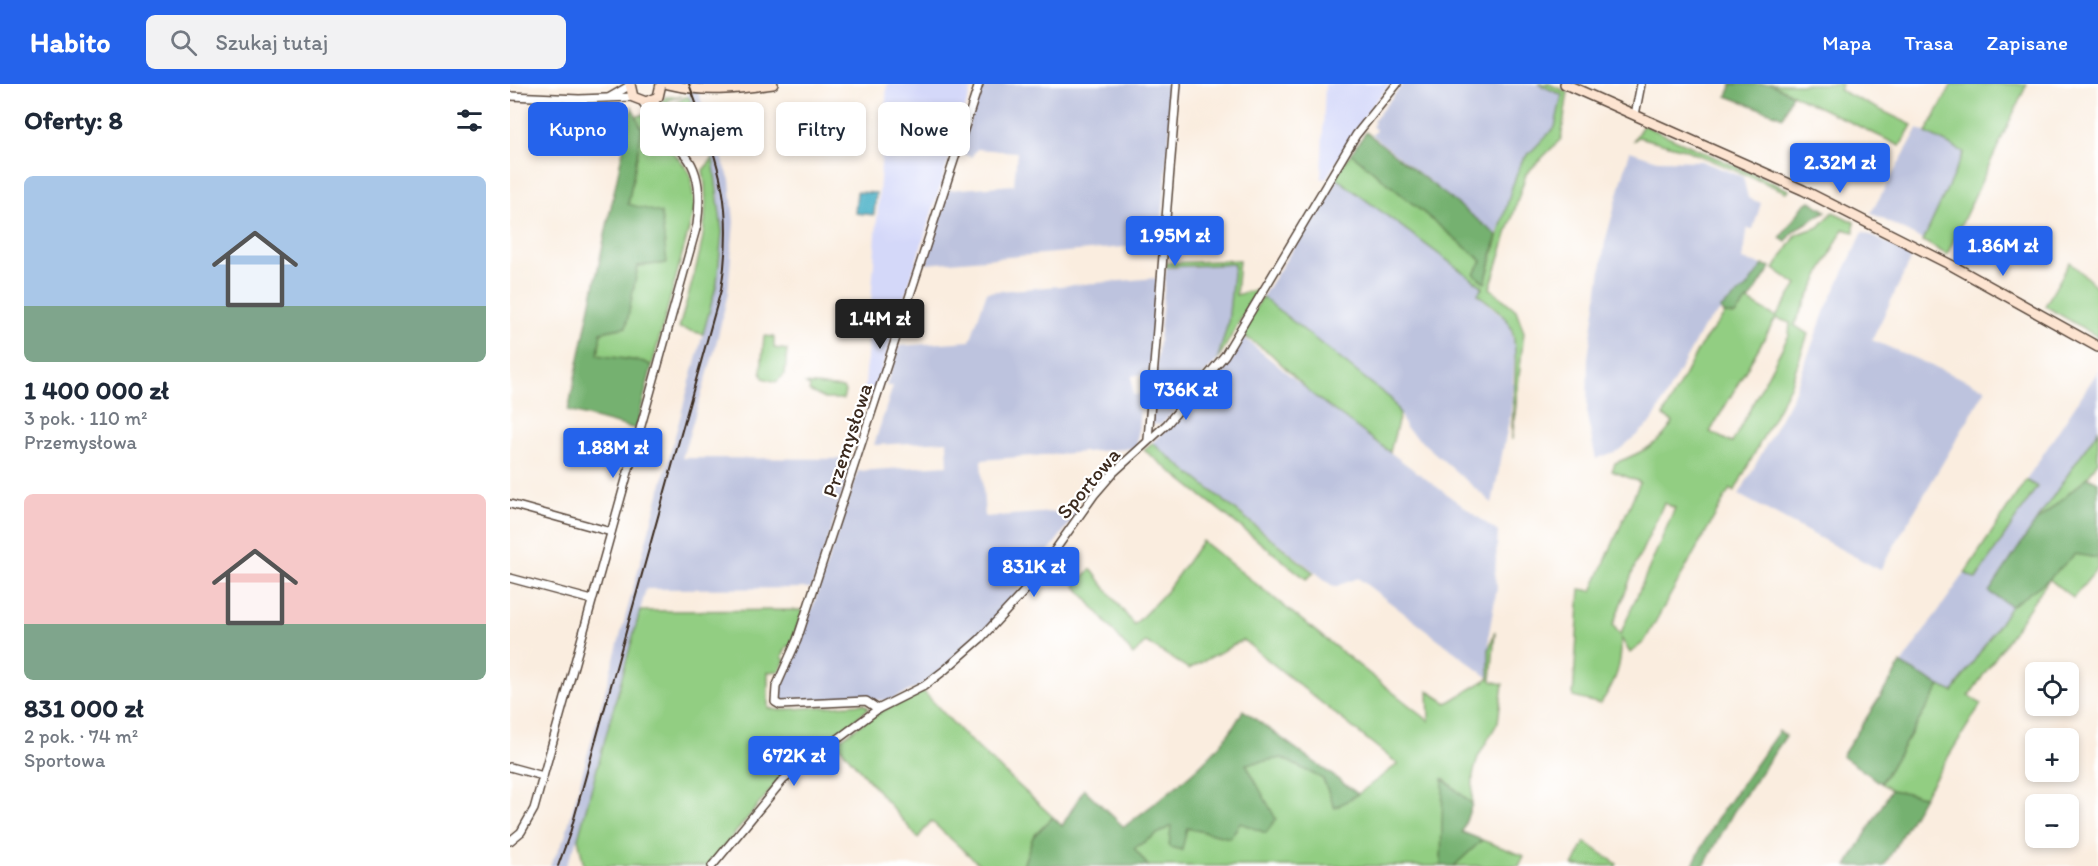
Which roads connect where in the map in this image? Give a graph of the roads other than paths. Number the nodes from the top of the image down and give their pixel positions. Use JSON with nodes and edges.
{"nodes":[{"id":1,"x":668,"y":84,"type":"edge"},
{"id":2,"x":773,"y":84,"type":"edge"},
{"id":3,"x":979,"y":84,"type":"edge"},
{"id":4,"x":1178,"y":84,"type":"edge"},
{"id":5,"x":1397,"y":84,"type":"edge"},
{"id":6,"x":1565,"y":84,"type":"edge"},
{"id":7,"x":1641,"y":84,"type":"edge"},
{"id":8,"x":630,"y":85,"type":"edge"},
{"id":9,"x":686,"y":89,"type":"junction"},
{"id":10,"x":659,"y":92,"type":"edge"},
{"id":11,"x":510,"y":96,"type":"edge"},
{"id":12,"x":633,"y":97,"type":"junction"},
{"id":13,"x":607,"y":98,"type":"junction"},
{"id":14,"x":644,"y":102,"type":"joint"},
{"id":15,"x":1635,"y":115,"type":"junction"},
{"id":16,"x":684,"y":156,"type":"edge"},
{"id":17,"x":2098,"y":347,"type":"edge"},
{"id":18,"x":1148,"y":439,"type":"junction"},
{"id":19,"x":510,"y":504,"type":"edge"},
{"id":20,"x":611,"y":532,"type":"junction"},
{"id":21,"x":510,"y":578,"type":"edge"},
{"id":22,"x":592,"y":600,"type":"junction"},
{"id":23,"x":878,"y":709,"type":"junction"},
{"id":24,"x":510,"y":767,"type":"edge"},
{"id":25,"x":543,"y":776,"type":"junction"},
{"id":26,"x":510,"y":841,"type":"edge"},
{"id":27,"x":712,"y":866,"type":"edge"}],
"edges":[{"from":1,"to":9,"type":"main road"},
{"from":2,"to":9,"type":"main road"},
{"from":3,"to":23,"type":"street","name":"Przemysłowa"},
{"from":4,"to":18,"type":"street"},
{"from":5,"to":18,"type":"street","name":"Sportowa"},
{"from":6,"to":15,"type":"main road"},
{"from":7,"to":15,"type":"street"},
{"from":8,"to":12,"type":"main road"},
{"from":8,"to":13,"type":"street"},
{"from":9,"to":10,"type":"main road"},
{"from":10,"to":14,"type":"main road"},
{"from":11,"to":13,"type":"street"},
{"from":12,"to":13,"type":"street"},
{"from":12,"to":14,"type":"main road"},
{"from":15,"to":17,"type":"main road"},
{"from":16,"to":20,"type":"street"},
{"from":18,"to":23,"type":"street","name":"Sportowa"},
{"from":19,"to":20,"type":"street"},
{"from":20,"to":22,"type":"street"},
{"from":21,"to":22,"type":"street"},
{"from":22,"to":25,"type":"street"},
{"from":23,"to":27,"type":"street","name":"Sportowa"},
{"from":24,"to":25,"type":"street"},
{"from":25,"to":26,"type":"street"}]}
